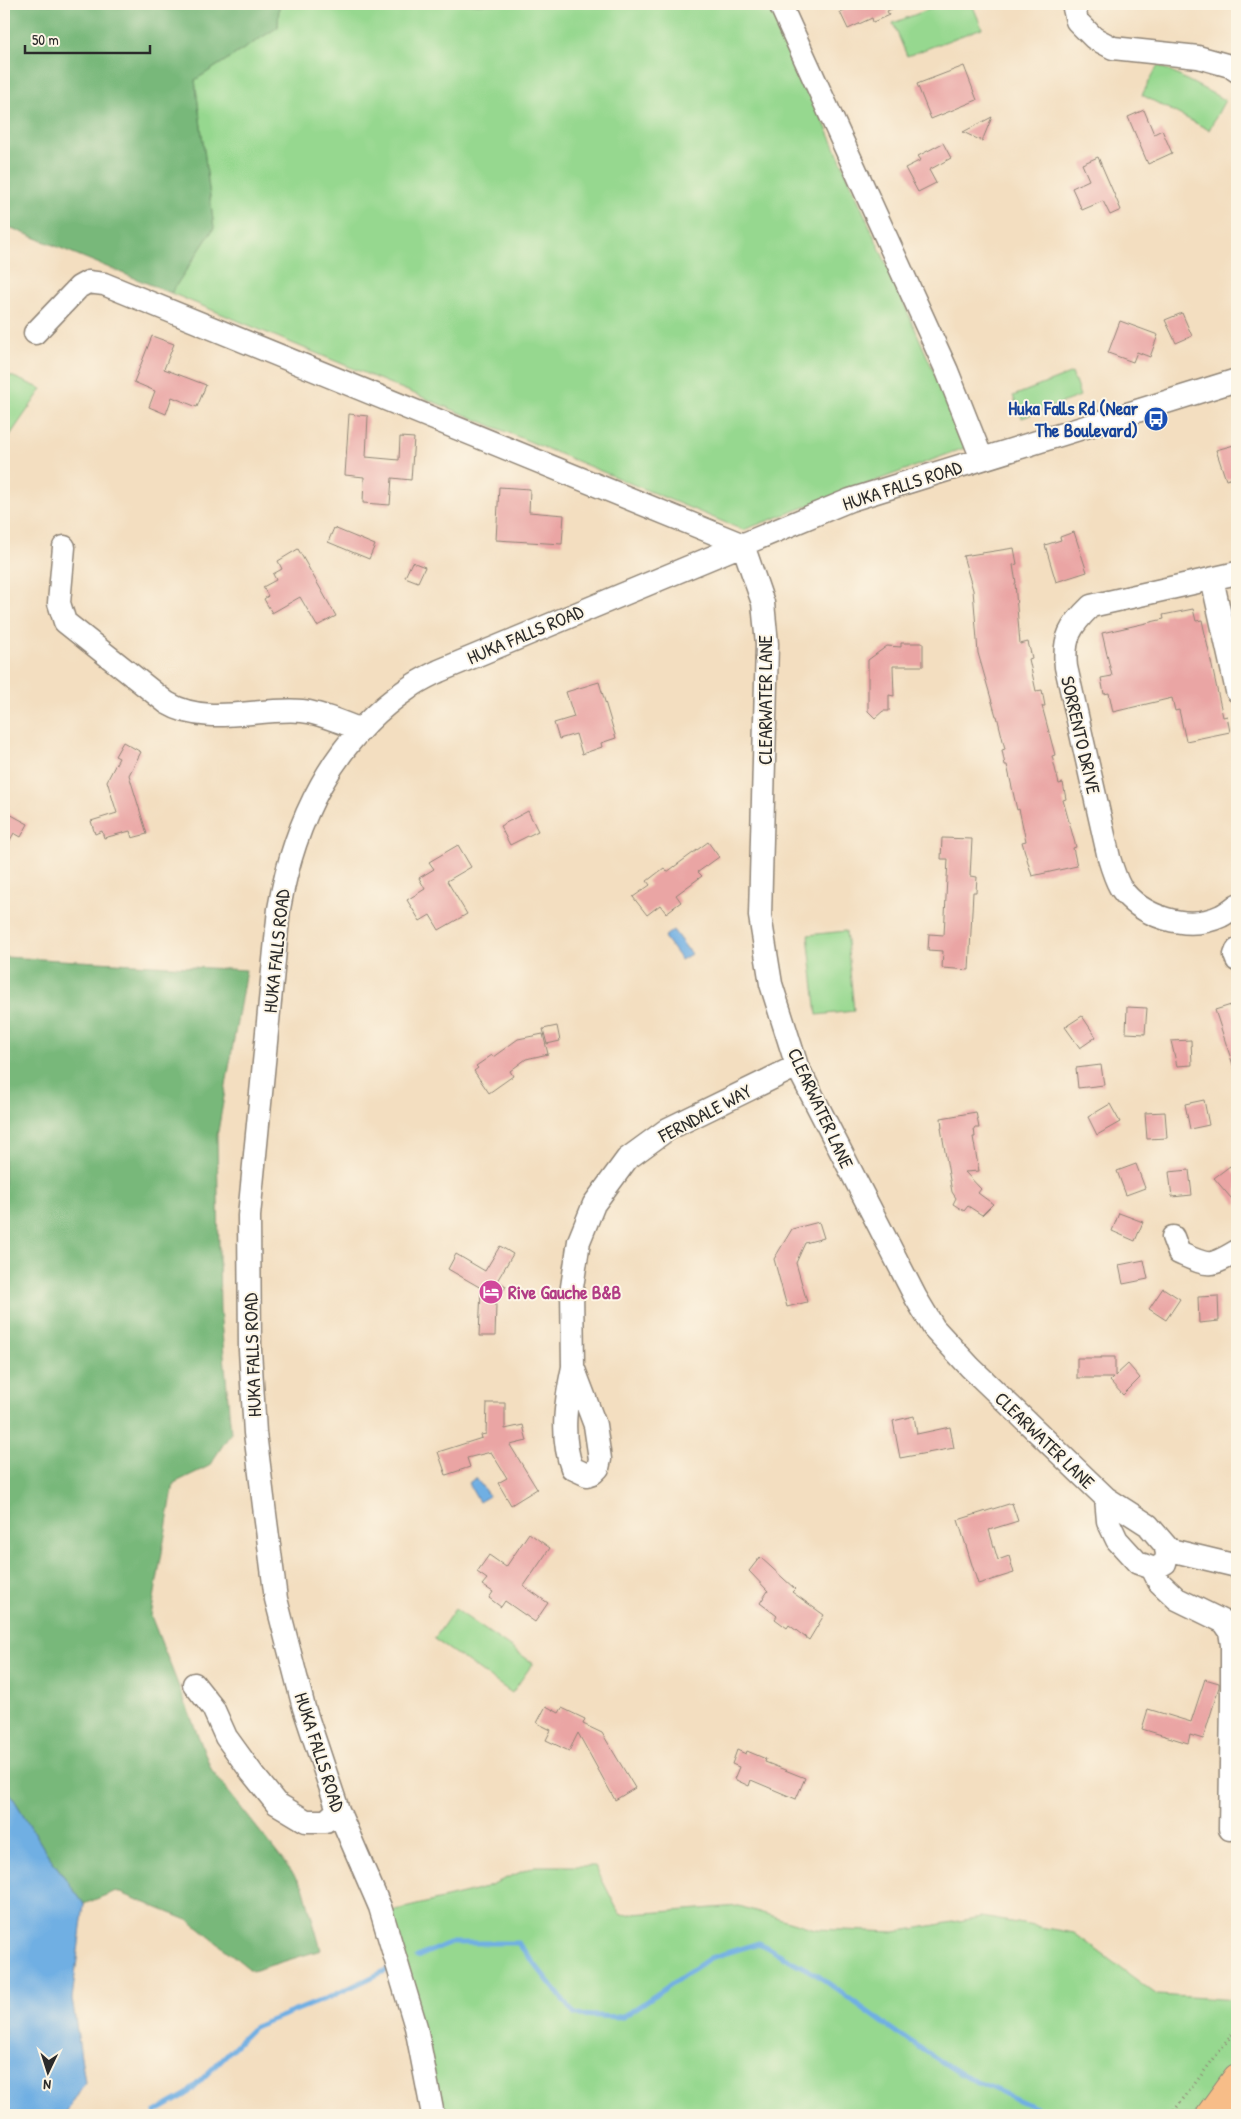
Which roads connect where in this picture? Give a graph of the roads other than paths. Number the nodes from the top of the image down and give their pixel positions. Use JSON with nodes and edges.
{"nodes":[{"id":1,"x":780,"y":4,"type":"edge"},
{"id":2,"x":1073,"y":4,"type":"edge"},
{"id":3,"x":1237,"y":71,"type":"edge"},
{"id":4,"x":35,"y":333,"type":"dead end"},
{"id":5,"x":1237,"y":380,"type":"edge"},
{"id":6,"x":982,"y":459,"type":"junction"},
{"id":7,"x":743,"y":544,"type":"junction"},
{"id":8,"x":64,"y":547,"type":"dead end"},
{"id":9,"x":1237,"y":573,"type":"edge"},
{"id":10,"x":1212,"y":579,"type":"junction"},
{"id":11,"x":1237,"y":691,"type":"edge"},
{"id":12,"x":360,"y":729,"type":"junction"},
{"id":13,"x":1237,"y":905,"type":"edge"},
{"id":14,"x":1237,"y":950,"type":"edge"},
{"id":15,"x":1237,"y":960,"type":"edge"},
{"id":16,"x":797,"y":1066,"type":"junction"},
{"id":17,"x":1173,"y":1237,"type":"dead end"},
{"id":18,"x":1237,"y":1251,"type":"edge"},
{"id":19,"x":573,"y":1367,"type":"dead end"},
{"id":20,"x":1106,"y":1498,"type":"junction"},
{"id":21,"x":1166,"y":1549,"type":"junction"},
{"id":22,"x":1237,"y":1566,"type":"edge"},
{"id":23,"x":1152,"y":1568,"type":"junction"},
{"id":24,"x":194,"y":1684,"type":"dead end"},
{"id":25,"x":338,"y":1810,"type":"junction"},
{"id":26,"x":1230,"y":1829,"type":"dead end"},
{"id":27,"x":1237,"y":2078,"type":"edge"},
{"id":28,"x":433,"y":2115,"type":"edge"},
{"id":29,"x":1210,"y":2115,"type":"edge"}],
"edges":[{"from":1,"to":6,"type":"street"},
{"from":2,"to":3,"type":"street"},
{"from":4,"to":7,"type":"street"},
{"from":5,"to":6,"type":"street","name":"HUKA FALLS ROAD"},
{"from":6,"to":7,"type":"street","name":"HUKA FALLS ROAD"},
{"from":7,"to":12,"type":"street","name":"HUKA FALLS ROAD"},
{"from":7,"to":16,"type":"street","name":"CLEARWATER LANE"},
{"from":8,"to":12,"type":"street"},
{"from":9,"to":10,"type":"street","name":"SORRENTO DRIVE"},
{"from":10,"to":11,"type":"street"},
{"from":10,"to":13,"type":"street","name":"SORRENTO DRIVE"},
{"from":12,"to":25,"type":"street","name":"HUKA FALLS ROAD"},
{"from":14,"to":15,"type":"street"},
{"from":16,"to":19,"type":"street","name":"FERNDALE WAY"},
{"from":16,"to":20,"type":"street","name":"CLEARWATER LANE"},
{"from":17,"to":18,"type":"street"},
{"from":20,"to":21,"type":"street","name":"CLEARWATER LANE"},
{"from":20,"to":23,"type":"street","name":"CLEARWATER LANE"},
{"from":21,"to":22,"type":"street"},
{"from":21,"to":23,"type":"street"},
{"from":23,"to":26,"type":"street"},
{"from":24,"to":25,"type":"street"},
{"from":25,"to":28,"type":"street","name":"HUKA FALLS ROAD"},
{"from":27,"to":29,"type":"main road"}]}
